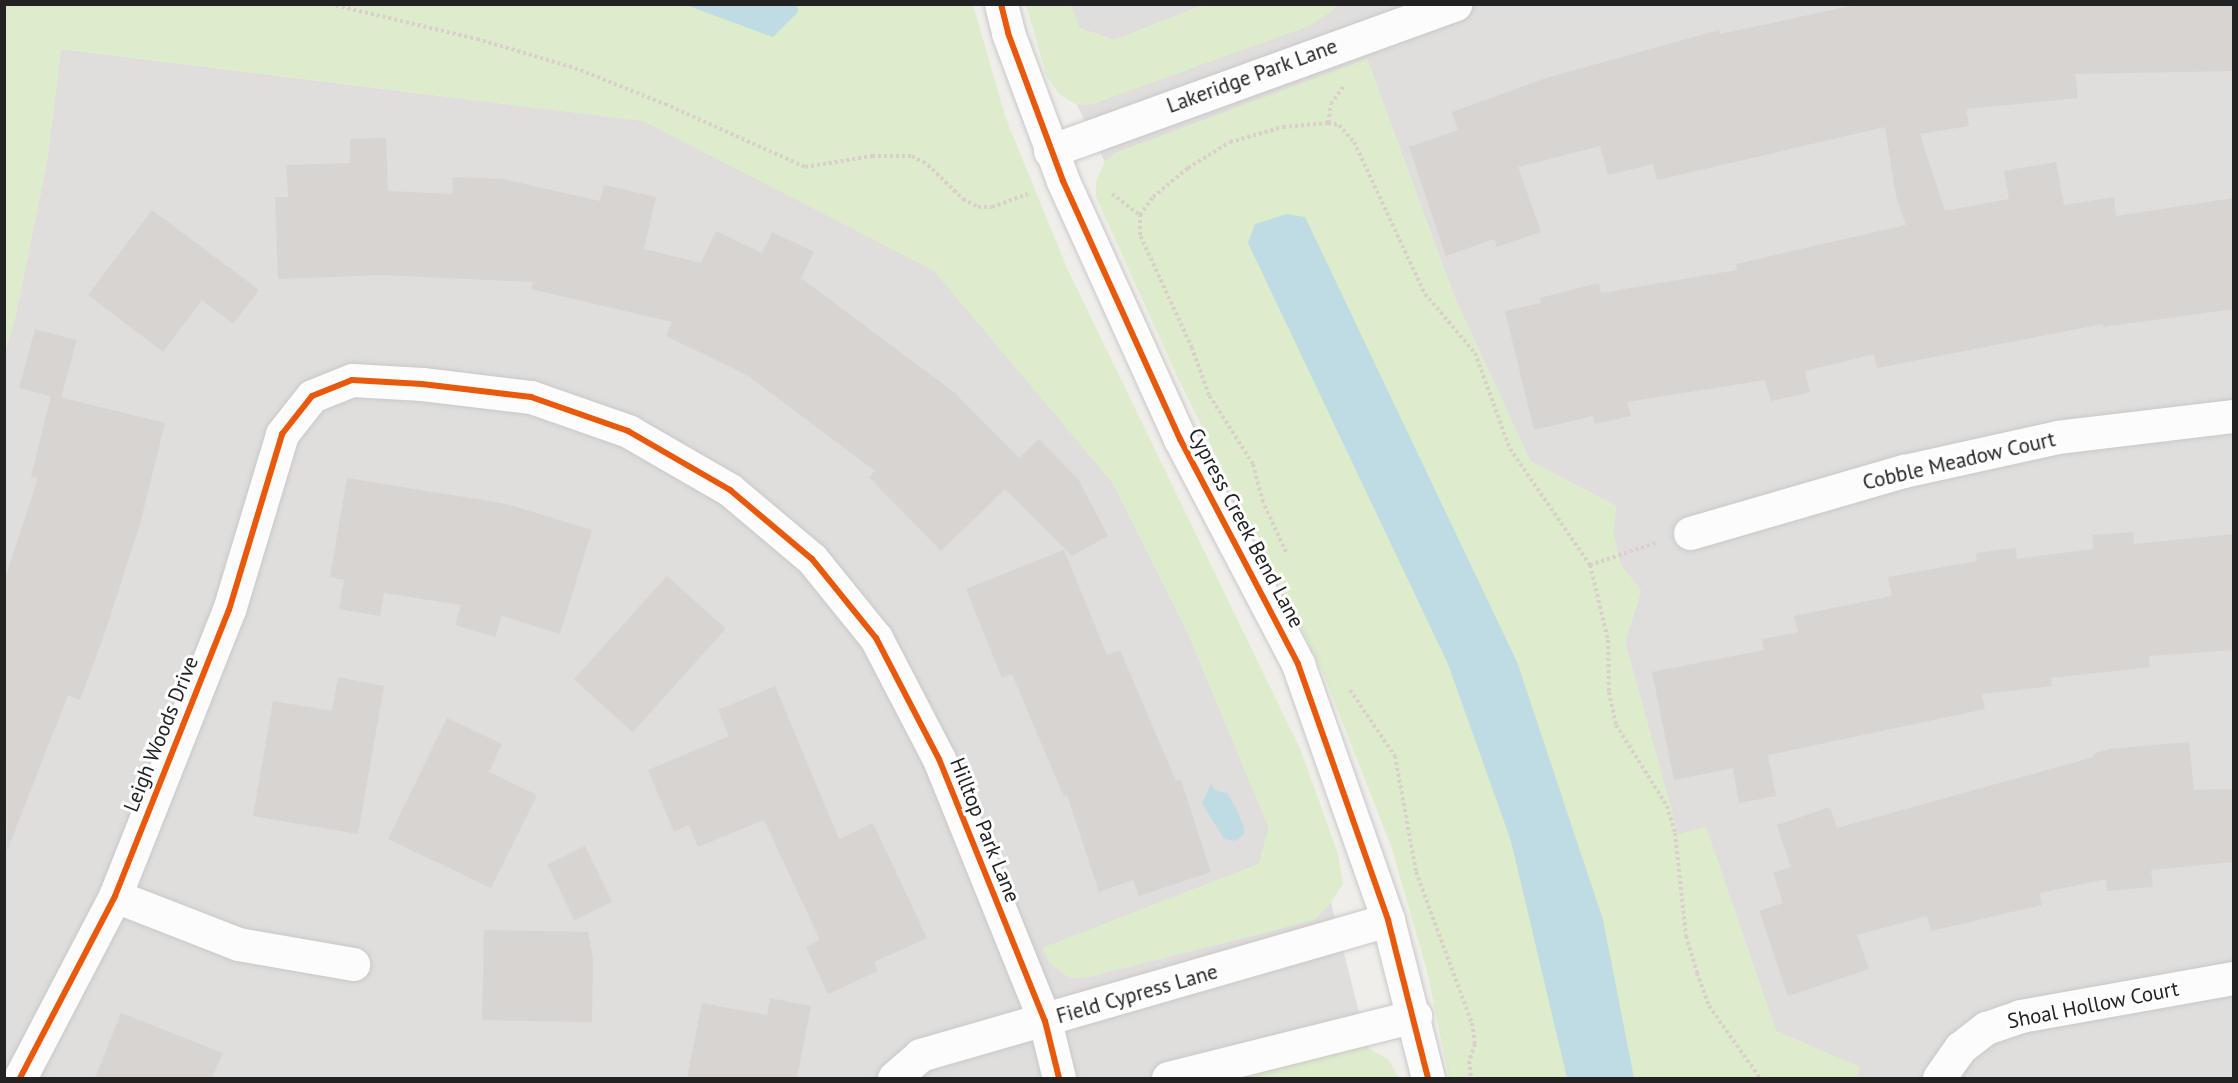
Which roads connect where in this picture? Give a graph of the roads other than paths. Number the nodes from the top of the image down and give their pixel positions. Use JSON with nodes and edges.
{"nodes":[{"id":1,"x":1001,"y":4,"type":"edge"},
{"id":2,"x":1455,"y":4,"type":"edge"},
{"id":3,"x":1393,"y":14,"type":"edge"},
{"id":4,"x":1050,"y":151,"type":"junction"},
{"id":5,"x":312,"y":396,"type":"joint"},
{"id":6,"x":2234,"y":417,"type":"edge"},
{"id":7,"x":1690,"y":533,"type":"road end"},
{"id":8,"x":114,"y":896,"type":"junction"},
{"id":9,"x":1388,"y":920,"type":"junction"},
{"id":10,"x":353,"y":964,"type":"dead end"},
{"id":11,"x":2234,"y":978,"type":"edge"},
{"id":12,"x":1415,"y":1016,"type":"junction"},
{"id":13,"x":1045,"y":1021,"type":"junction"},
{"id":14,"x":20,"y":1078,"type":"edge"},
{"id":15,"x":894,"y":1078,"type":"edge"},
{"id":16,"x":1059,"y":1078,"type":"edge"},
{"id":17,"x":1168,"y":1078,"type":"edge"},
{"id":18,"x":1428,"y":1078,"type":"edge"},
{"id":19,"x":1939,"y":1078,"type":"edge"}],
"edges":[{"from":1,"to":4,"type":"street","name":"Cypress Creek Bend Lane"},
{"from":2,"to":3,"type":"street","name":"Lakeridge Park Lane"},
{"from":3,"to":4,"type":"street","name":"Lakeridge Park Lane"},
{"from":4,"to":9,"type":"street","name":"Cypress Creek Bend Lane"},
{"from":5,"to":8,"type":"street","name":"Leigh Woods Drive"},
{"from":5,"to":13,"type":"street","name":"Hilltop Park Lane"},
{"from":6,"to":7,"type":"street","name":"Cobble Meadow Court"},
{"from":8,"to":10,"type":"street"},
{"from":8,"to":14,"type":"street","name":"Leigh Woods Drive"},
{"from":9,"to":12,"type":"street","name":"Cypress Creek Bend Lane"},
{"from":9,"to":13,"type":"street","name":"Field Cypress Lane"},
{"from":11,"to":19,"type":"street","name":"Shoal Hollow Court"},
{"from":12,"to":17,"type":"street"},
{"from":12,"to":18,"type":"street","name":"Cypress Creek Bend Lane"},
{"from":13,"to":15,"type":"street","name":"Field Cypress Lane"},
{"from":13,"to":16,"type":"street","name":"Hilltop Park Lane"}]}
